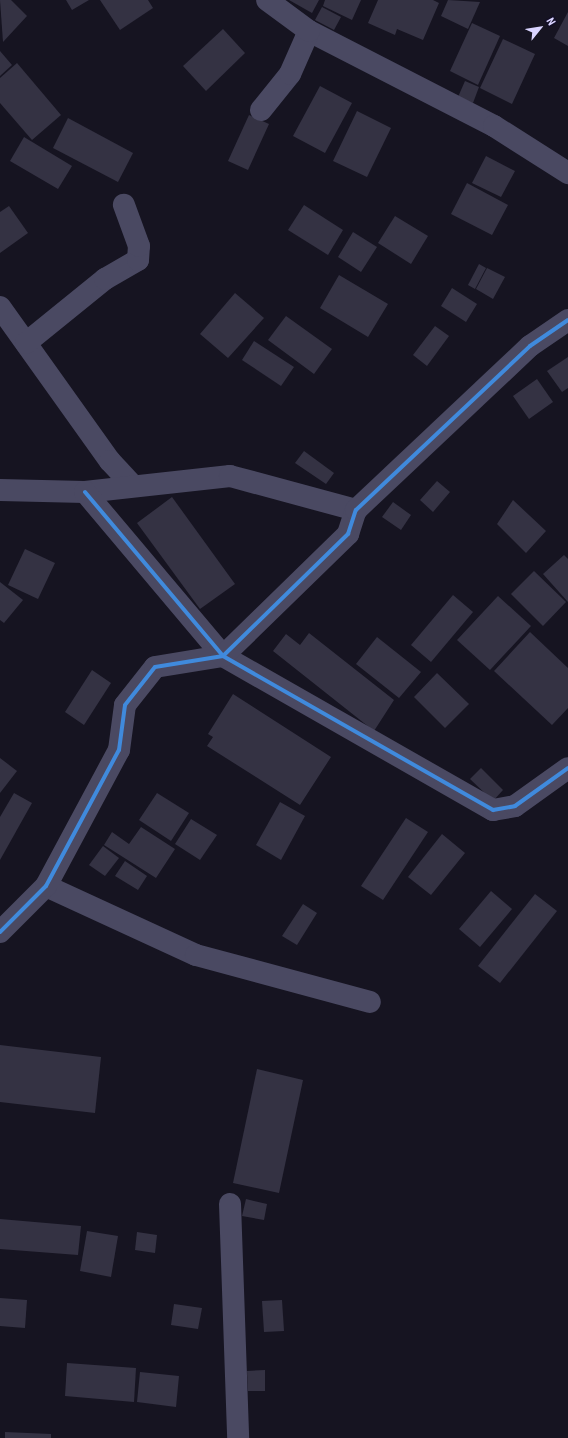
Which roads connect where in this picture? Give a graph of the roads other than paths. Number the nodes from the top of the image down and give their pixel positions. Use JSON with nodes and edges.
{"nodes":[{"id":1,"x":266,"y":0,"type":"edge"},
{"id":2,"x":309,"y":31,"type":"junction"},
{"id":3,"x":261,"y":110,"type":"dead end"},
{"id":4,"x":568,"y":173,"type":"edge"},
{"id":5,"x":124,"y":205,"type":"dead end"},
{"id":6,"x":0,"y":307,"type":"edge"},
{"id":7,"x":568,"y":320,"type":"edge"},
{"id":8,"x":26,"y":344,"type":"junction"},
{"id":9,"x":132,"y":485,"type":"junction"},
{"id":10,"x":0,"y":490,"type":"edge"},
{"id":11,"x":85,"y":492,"type":"junction"},
{"id":12,"x":356,"y":510,"type":"junction"},
{"id":13,"x":222,"y":656,"type":"junction"},
{"id":14,"x":568,"y":768,"type":"edge"},
{"id":15,"x":46,"y":886,"type":"junction"},
{"id":16,"x":0,"y":932,"type":"edge"},
{"id":17,"x":370,"y":1002,"type":"dead end"},
{"id":18,"x":230,"y":1204,"type":"dead end"},
{"id":19,"x":238,"y":1438,"type":"edge"}],
"edges":[{"from":1,"to":2,"type":"street"},
{"from":2,"to":3,"type":"street"},
{"from":2,"to":4,"type":"street"},
{"from":5,"to":8,"type":"street"},
{"from":6,"to":8,"type":"street"},
{"from":7,"to":12,"type":"street"},
{"from":8,"to":9,"type":"street"},
{"from":9,"to":11,"type":"street"},
{"from":9,"to":12,"type":"street"},
{"from":10,"to":11,"type":"street"},
{"from":11,"to":13,"type":"street"},
{"from":12,"to":13,"type":"street"},
{"from":13,"to":14,"type":"street"},
{"from":13,"to":15,"type":"street"},
{"from":15,"to":16,"type":"street"},
{"from":15,"to":17,"type":"street"},
{"from":18,"to":19,"type":"street"}]}
